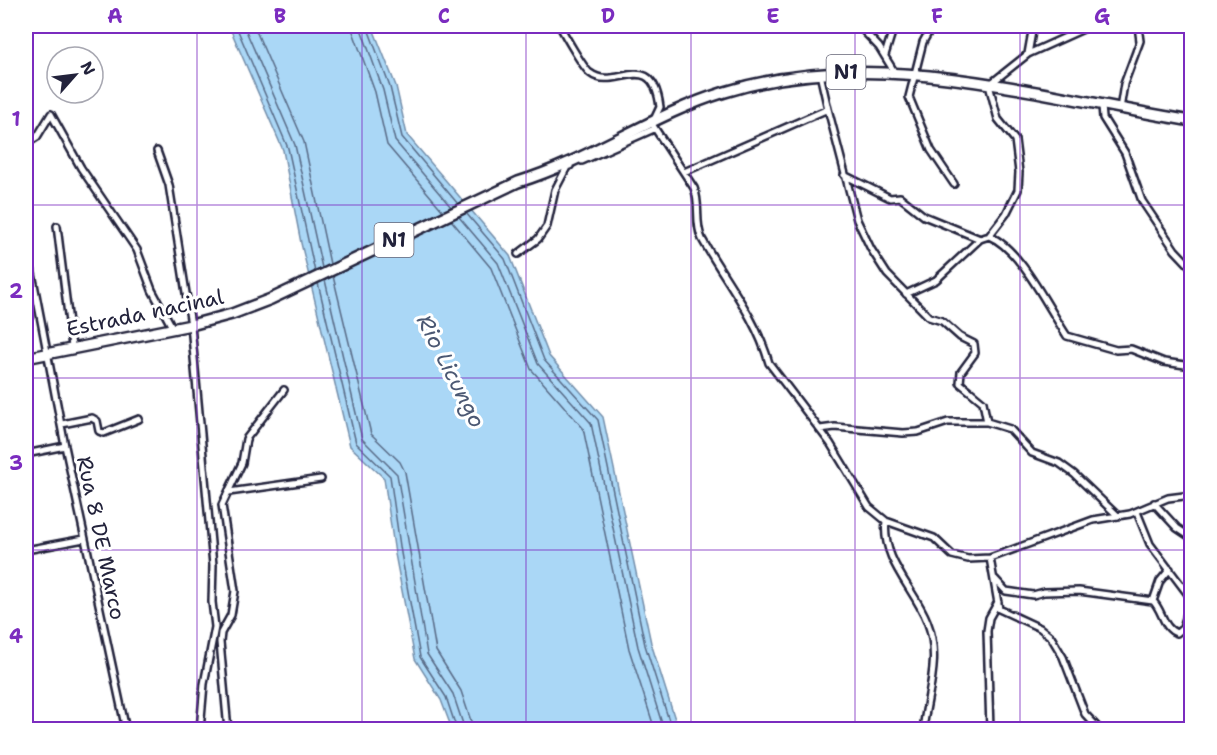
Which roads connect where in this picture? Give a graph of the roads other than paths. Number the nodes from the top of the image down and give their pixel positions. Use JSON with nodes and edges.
{"nodes":[{"id":1,"x":560,"y":26,"type":"edge"},
{"id":2,"x":859,"y":26,"type":"edge"},
{"id":3,"x":894,"y":26,"type":"edge"},
{"id":4,"x":932,"y":26,"type":"edge"},
{"id":5,"x":1033,"y":26,"type":"edge"},
{"id":6,"x":1090,"y":26,"type":"edge"},
{"id":7,"x":1140,"y":26,"type":"edge"},
{"id":8,"x":1028,"y":54,"type":"junction"},
{"id":9,"x":885,"y":56,"type":"junction"},
{"id":10,"x":820,"y":74,"type":"junction"},
{"id":11,"x":896,"y":75,"type":"junction"},
{"id":12,"x":915,"y":76,"type":"junction"},
{"id":13,"x":989,"y":85,"type":"junction"},
{"id":14,"x":1102,"y":106,"type":"junction"},
{"id":15,"x":828,"y":109,"type":"junction"},
{"id":16,"x":1120,"y":109,"type":"junction"},
{"id":17,"x":1191,"y":121,"type":"edge"},
{"id":18,"x":653,"y":126,"type":"junction"},
{"id":19,"x":26,"y":144,"type":"edge"},
{"id":20,"x":157,"y":151,"type":"dead end"},
{"id":21,"x":684,"y":172,"type":"junction"},
{"id":22,"x":844,"y":175,"type":"junction"},
{"id":23,"x":954,"y":184,"type":"dead end"},
{"id":24,"x":57,"y":226,"type":"dead end"},
{"id":25,"x":989,"y":236,"type":"junction"},
{"id":26,"x":980,"y":239,"type":"junction"},
{"id":27,"x":27,"y":252,"type":"edge"},
{"id":28,"x":518,"y":254,"type":"dead end"},
{"id":29,"x":27,"y":259,"type":"edge"},
{"id":30,"x":1191,"y":268,"type":"edge"},
{"id":31,"x":906,"y":294,"type":"junction"},
{"id":32,"x":191,"y":325,"type":"junction"},
{"id":33,"x":172,"y":327,"type":"junction"},
{"id":34,"x":72,"y":347,"type":"junction"},
{"id":35,"x":47,"y":354,"type":"junction"},
{"id":36,"x":26,"y":358,"type":"edge"},
{"id":37,"x":1191,"y":366,"type":"edge"},
{"id":38,"x":284,"y":390,"type":"dead end"},
{"id":39,"x":139,"y":419,"type":"dead end"},
{"id":40,"x":987,"y":422,"type":"junction"},
{"id":41,"x":62,"y":424,"type":"junction"},
{"id":42,"x":820,"y":429,"type":"junction"},
{"id":43,"x":64,"y":446,"type":"junction"},
{"id":44,"x":26,"y":454,"type":"edge"},
{"id":45,"x":321,"y":478,"type":"dead end"},
{"id":46,"x":230,"y":492,"type":"junction"},
{"id":47,"x":1191,"y":495,"type":"edge"},
{"id":48,"x":1154,"y":503,"type":"junction"},
{"id":49,"x":1137,"y":512,"type":"junction"},
{"id":50,"x":1118,"y":516,"type":"junction"},
{"id":51,"x":886,"y":521,"type":"junction"},
{"id":52,"x":1191,"y":538,"type":"edge"},
{"id":53,"x":84,"y":539,"type":"junction"},
{"id":54,"x":26,"y":550,"type":"edge"},
{"id":55,"x":990,"y":558,"type":"junction"},
{"id":56,"x":1170,"y":569,"type":"junction"},
{"id":57,"x":995,"y":579,"type":"junction"},
{"id":58,"x":1191,"y":596,"type":"edge"},
{"id":59,"x":1153,"y":601,"type":"junction"},
{"id":60,"x":998,"y":602,"type":"junction"},
{"id":61,"x":126,"y":729,"type":"edge"},
{"id":62,"x":200,"y":729,"type":"edge"},
{"id":63,"x":228,"y":729,"type":"edge"},
{"id":64,"x":923,"y":729,"type":"edge"},
{"id":65,"x":990,"y":729,"type":"edge"},
{"id":66,"x":1100,"y":729,"type":"edge"}],
"edges":[{"from":1,"to":18,"type":"street"},
{"from":2,"to":9,"type":"street"},
{"from":3,"to":9,"type":"street"},
{"from":4,"to":12,"type":"street"},
{"from":5,"to":8,"type":"street"},
{"from":6,"to":8,"type":"street"},
{"from":7,"to":16,"type":"street"},
{"from":8,"to":13,"type":"street"},
{"from":9,"to":11,"type":"street"},
{"from":10,"to":11,"type":"highway","number":"N1"},
{"from":10,"to":15,"type":"street"},
{"from":10,"to":18,"type":"highway","number":"N1"},
{"from":11,"to":12,"type":"highway","number":"N1"},
{"from":12,"to":13,"type":"highway","number":"N1"},
{"from":12,"to":23,"type":"street"},
{"from":13,"to":14,"type":"highway","number":"N1"},
{"from":13,"to":25,"type":"street"},
{"from":14,"to":16,"type":"highway","number":"N1"},
{"from":14,"to":30,"type":"street"},
{"from":15,"to":21,"type":"street"},
{"from":15,"to":22,"type":"street"},
{"from":16,"to":17,"type":"highway","number":"N1"},
{"from":18,"to":21,"type":"street"},
{"from":18,"to":28,"type":"street"},
{"from":18,"to":32,"type":"highway","name":"Estrada nacinal","number":"N1"},
{"from":19,"to":33,"type":"street"},
{"from":20,"to":32,"type":"street"},
{"from":21,"to":42,"type":"street"},
{"from":22,"to":26,"type":"street"},
{"from":22,"to":31,"type":"street"},
{"from":24,"to":34,"type":"street"},
{"from":25,"to":26,"type":"street"},
{"from":25,"to":37,"type":"street"},
{"from":26,"to":31,"type":"street"},
{"from":27,"to":29,"type":"street","name":"Rua 8 DE Marco"},
{"from":29,"to":35,"type":"street","name":"Rua 8 DE Marco"},
{"from":31,"to":40,"type":"street"},
{"from":32,"to":33,"type":"highway","name":"Estrada nacinal","number":"N1"},
{"from":32,"to":62,"type":"street"},
{"from":33,"to":34,"type":"highway","name":"Estrada nacinal","number":"N1"},
{"from":34,"to":35,"type":"highway","name":"Estrada nacinal","number":"N1"},
{"from":35,"to":36,"type":"highway","name":"Estrada nacinal","number":"N1"},
{"from":35,"to":41,"type":"street","name":"Rua 8 DE Marco"},
{"from":38,"to":46,"type":"street"},
{"from":39,"to":41,"type":"street"},
{"from":40,"to":42,"type":"street"},
{"from":40,"to":50,"type":"street"},
{"from":41,"to":43,"type":"street","name":"Rua 8 DE Marco"},
{"from":42,"to":51,"type":"street"},
{"from":43,"to":44,"type":"street"},
{"from":43,"to":53,"type":"street","name":"Rua 8 DE Marco"},
{"from":45,"to":46,"type":"street"},
{"from":46,"to":63,"type":"street"},
{"from":47,"to":48,"type":"street"},
{"from":48,"to":49,"type":"street"},
{"from":48,"to":52,"type":"street"},
{"from":49,"to":50,"type":"street"},
{"from":49,"to":56,"type":"street"},
{"from":50,"to":55,"type":"street"},
{"from":51,"to":55,"type":"street"},
{"from":51,"to":64,"type":"street"},
{"from":53,"to":54,"type":"street"},
{"from":53,"to":61,"type":"street","name":"Rua 8 DE Marco"},
{"from":55,"to":57,"type":"street"},
{"from":56,"to":58,"type":"street"},
{"from":56,"to":59,"type":"street"},
{"from":57,"to":59,"type":"street"},
{"from":57,"to":60,"type":"street"},
{"from":58,"to":59,"type":"street"},
{"from":60,"to":65,"type":"street"},
{"from":60,"to":66,"type":"street"}]}
